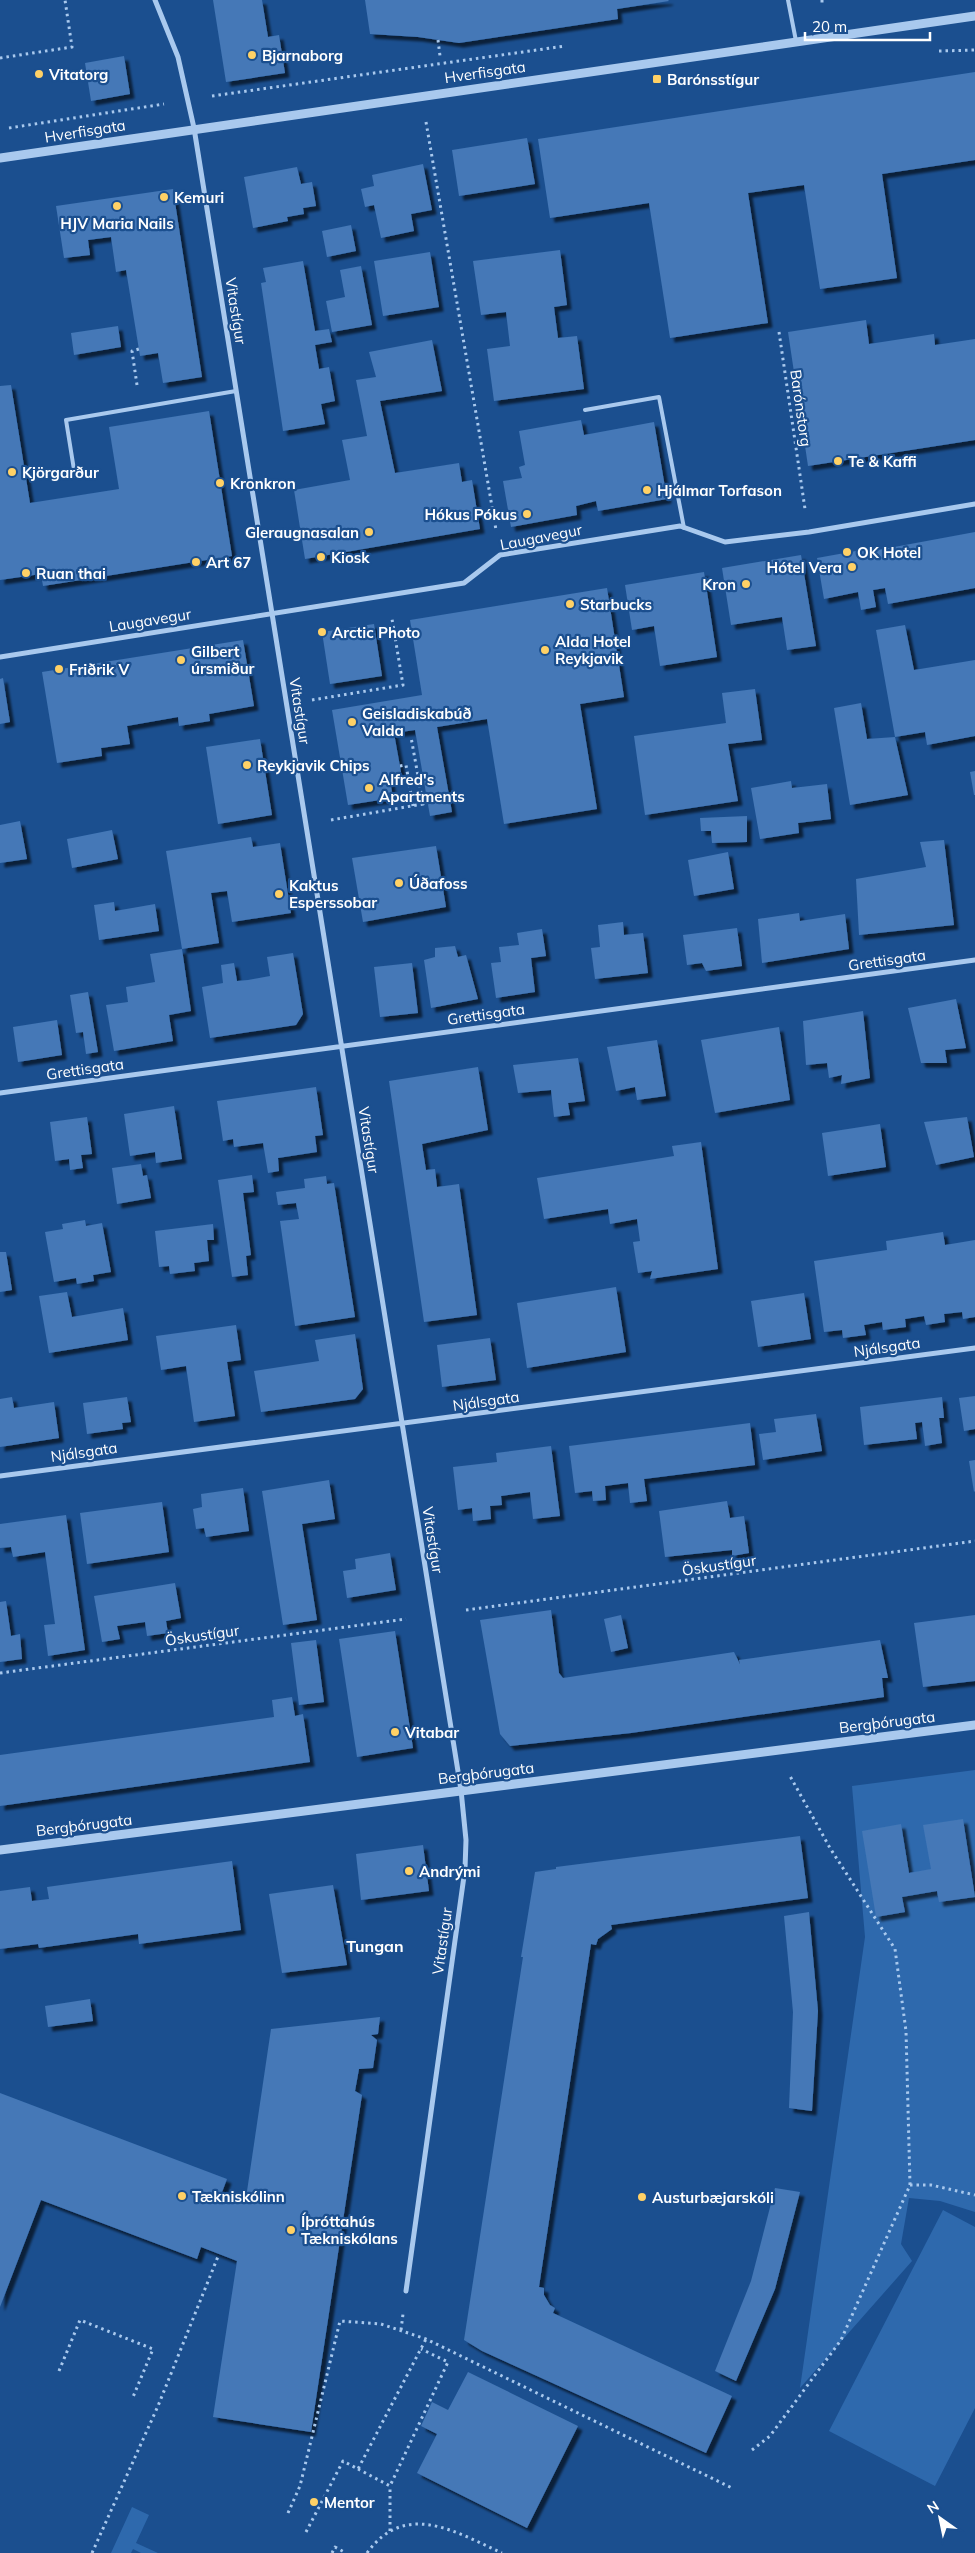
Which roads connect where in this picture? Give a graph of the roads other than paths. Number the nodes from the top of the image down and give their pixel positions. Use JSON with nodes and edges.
{"nodes":[{"id":1,"x":155,"y":0,"type":"edge"},
{"id":2,"x":788,"y":0,"type":"edge"},
{"id":3,"x":975,"y":16,"type":"edge"},
{"id":4,"x":796,"y":41,"type":"junction"},
{"id":5,"x":194,"y":128,"type":"junction"},
{"id":6,"x":0,"y":158,"type":"edge"},
{"id":7,"x":236,"y":391,"type":"junction"},
{"id":8,"x":585,"y":410,"type":"dead end"},
{"id":9,"x":75,"y":476,"type":"dead end"},
{"id":10,"x":975,"y":504,"type":"edge"},
{"id":11,"x":684,"y":528,"type":"junction"},
{"id":12,"x":272,"y":613,"type":"junction"},
{"id":13,"x":0,"y":657,"type":"edge"},
{"id":14,"x":975,"y":960,"type":"edge"},
{"id":15,"x":341,"y":1046,"type":"junction"},
{"id":16,"x":0,"y":1093,"type":"edge"},
{"id":17,"x":975,"y":1348,"type":"edge"},
{"id":18,"x":402,"y":1423,"type":"junction"},
{"id":19,"x":0,"y":1476,"type":"edge"},
{"id":20,"x":975,"y":1725,"type":"edge"},
{"id":21,"x":460,"y":1790,"type":"junction"},
{"id":22,"x":0,"y":1850,"type":"edge"},
{"id":23,"x":406,"y":2291,"type":"dead end"}],
"edges":[{"from":1,"to":5,"type":"street","name":"Vitastígur"},
{"from":2,"to":4,"type":"lane"},
{"from":3,"to":4,"type":"street","name":"Hverfisgata"},
{"from":4,"to":5,"type":"street","name":"Hverfisgata"},
{"from":5,"to":6,"type":"street","name":"Hverfisgata"},
{"from":5,"to":7,"type":"street","name":"Vitastígur"},
{"from":7,"to":9,"type":"lane"},
{"from":7,"to":12,"type":"street","name":"Vitastígur"},
{"from":8,"to":11,"type":"lane"},
{"from":10,"to":11,"type":"street","name":"Laugavegur"},
{"from":11,"to":12,"type":"street","name":"Laugavegur"},
{"from":12,"to":13,"type":"street","name":"Laugavegur"},
{"from":12,"to":15,"type":"street","name":"Vitastígur"},
{"from":14,"to":15,"type":"street","name":"Grettisgata"},
{"from":15,"to":16,"type":"street","name":"Grettisgata"},
{"from":15,"to":18,"type":"street","name":"Vitastígur"},
{"from":17,"to":18,"type":"street","name":"Njálsgata"},
{"from":18,"to":19,"type":"street","name":"Njálsgata"},
{"from":18,"to":21,"type":"street","name":"Vitastígur"},
{"from":20,"to":21,"type":"street","name":"Bergþórugata"},
{"from":21,"to":22,"type":"street","name":"Bergþórugata"},
{"from":21,"to":23,"type":"street","name":"Vitastígur"}]}
